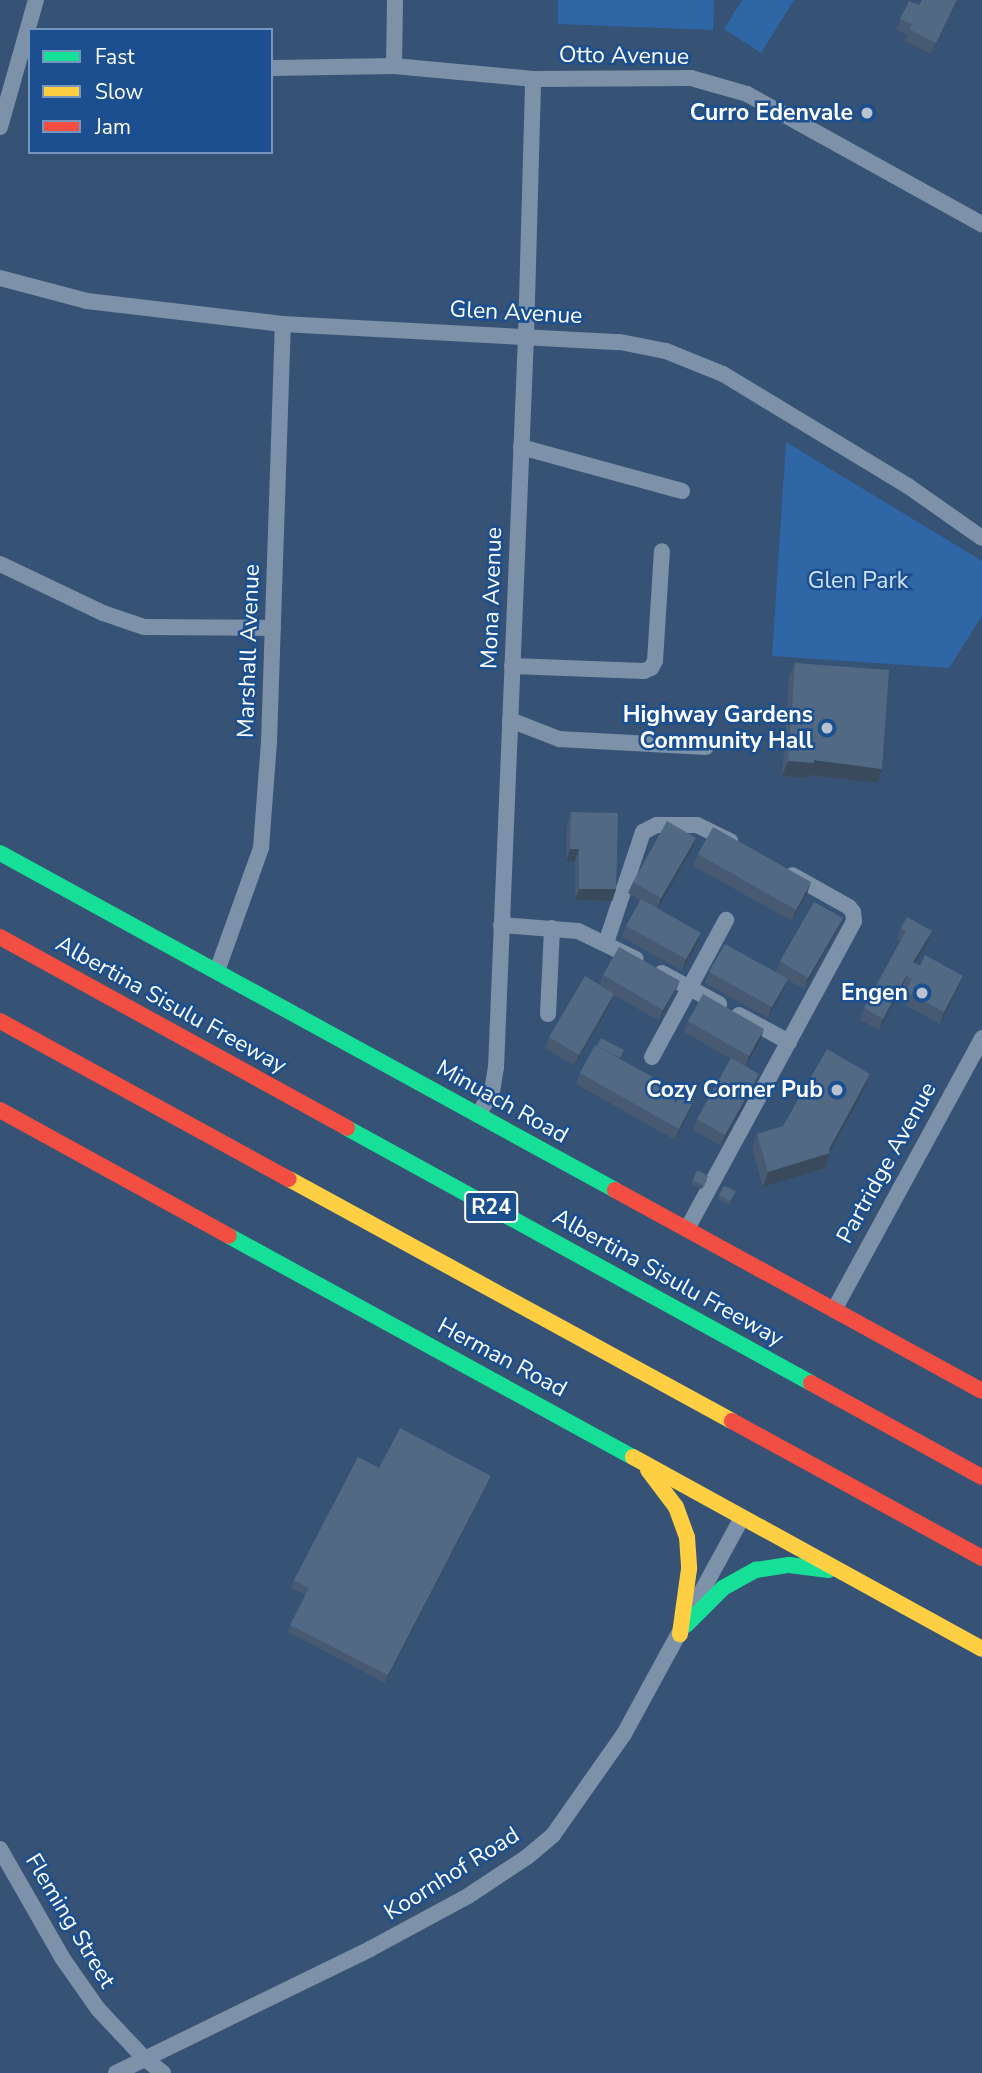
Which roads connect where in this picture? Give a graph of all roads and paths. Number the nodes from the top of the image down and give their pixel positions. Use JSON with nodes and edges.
{"nodes":[{"id":1,"x":36,"y":0,"type":"edge"},
{"id":2,"x":395,"y":0,"type":"edge"},
{"id":3,"x":28,"y":28,"type":"edge"},
{"id":4,"x":28,"y":28,"type":"edge"},
{"id":5,"x":394,"y":66,"type":"junction"},
{"id":6,"x":273,"y":68,"type":"edge"},
{"id":7,"x":533,"y":79,"type":"junction"},
{"id":8,"x":0,"y":127,"type":"edge"},
{"id":9,"x":982,"y":224,"type":"edge"},
{"id":10,"x":0,"y":278,"type":"edge"},
{"id":11,"x":283,"y":324,"type":"junction"},
{"id":12,"x":526,"y":336,"type":"junction"},
{"id":13,"x":522,"y":447,"type":"junction"},
{"id":14,"x":682,"y":491,"type":"dead end"},
{"id":15,"x":982,"y":538,"type":"edge"},
{"id":16,"x":662,"y":551,"type":"dead end"},
{"id":17,"x":0,"y":564,"type":"edge"},
{"id":18,"x":273,"y":628,"type":"junction"},
{"id":19,"x":512,"y":666,"type":"junction"},
{"id":20,"x":510,"y":720,"type":"junction"},
{"id":21,"x":706,"y":747,"type":"dead end"},
{"id":22,"x":744,"y":849,"type":"edge"},
{"id":23,"x":0,"y":853,"type":"edge"},
{"id":24,"x":780,"y":868,"type":"edge"},
{"id":25,"x":726,"y":920,"type":"dead end"},
{"id":26,"x":501,"y":925,"type":"junction"},
{"id":27,"x":552,"y":928,"type":"junction"},
{"id":28,"x":0,"y":937,"type":"edge"},
{"id":29,"x":606,"y":943,"type":"junction"},
{"id":30,"x":217,"y":971,"type":"junction"},
{"id":31,"x":690,"y":988,"type":"junction"},
{"id":32,"x":548,"y":1014,"type":"dead end"},
{"id":33,"x":0,"y":1021,"type":"edge"},
{"id":34,"x":982,"y":1038,"type":"edge"},
{"id":35,"x":789,"y":1042,"type":"junction"},
{"id":36,"x":652,"y":1057,"type":"dead end"},
{"id":37,"x":0,"y":1110,"type":"edge"},
{"id":38,"x":478,"y":1115,"type":"junction"},
{"id":39,"x":687,"y":1229,"type":"junction"},
{"id":40,"x":834,"y":1310,"type":"junction"},
{"id":41,"x":982,"y":1391,"type":"edge"},
{"id":42,"x":642,"y":1462,"type":"junction"},
{"id":43,"x":982,"y":1477,"type":"edge"},
{"id":44,"x":741,"y":1518,"type":"junction"},
{"id":45,"x":982,"y":1558,"type":"edge"},
{"id":46,"x":841,"y":1572,"type":"junction"},
{"id":47,"x":683,"y":1630,"type":"junction"},
{"id":48,"x":982,"y":1649,"type":"edge"},
{"id":49,"x":0,"y":1849,"type":"edge"},
{"id":50,"x":144,"y":2058,"type":"junction"},
{"id":51,"x":116,"y":2073,"type":"edge"},
{"id":52,"x":163,"y":2073,"type":"edge"}],
"edges":[{"from":1,"to":4,"type":"street"},
{"from":2,"to":5,"type":"street"},
{"from":3,"to":8,"type":"street"},
{"from":5,"to":6,"type":"street","name":"Otto Avenue"},
{"from":5,"to":7,"type":"street","name":"Otto Avenue"},
{"from":7,"to":9,"type":"street","name":"Otto Avenue"},
{"from":7,"to":12,"type":"street","name":"Mona Avenue"},
{"from":10,"to":11,"type":"street","name":"Glen Avenue"},
{"from":11,"to":12,"type":"street","name":"Glen Avenue"},
{"from":11,"to":18,"type":"street","name":"Marshall Avenue"},
{"from":12,"to":13,"type":"street","name":"Mona Avenue"},
{"from":12,"to":15,"type":"street","name":"Glen Avenue"},
{"from":13,"to":14,"type":"street"},
{"from":13,"to":19,"type":"street","name":"Mona Avenue"},
{"from":16,"to":19,"type":"street"},
{"from":17,"to":18,"type":"street"},
{"from":18,"to":30,"type":"street","name":"Marshall Avenue"},
{"from":19,"to":20,"type":"street","name":"Mona Avenue"},
{"from":20,"to":21,"type":"street"},
{"from":20,"to":26,"type":"street","name":"Mona Avenue"},
{"from":22,"to":29,"type":"street"},
{"from":23,"to":30,"type":"main road","name":"Minuach Road"},
{"from":24,"to":35,"type":"street"},
{"from":25,"to":31,"type":"street"},
{"from":26,"to":27,"type":"street"},
{"from":26,"to":38,"type":"street","name":"Mona Avenue"},
{"from":27,"to":29,"type":"street"},
{"from":27,"to":32,"type":"street"},
{"from":28,"to":43,"type":"main road","name":"Albertina Sisulu Freeway","number":"R24"},
{"from":29,"to":31,"type":"street"},
{"from":30,"to":38,"type":"main road","name":"Minuach Road"},
{"from":31,"to":35,"type":"street"},
{"from":31,"to":36,"type":"street"},
{"from":33,"to":45,"type":"main road"},
{"from":34,"to":40,"type":"street","name":"Partridge Avenue"},
{"from":35,"to":39,"type":"street"},
{"from":37,"to":42,"type":"main road","name":"Herman Road"},
{"from":38,"to":39,"type":"main road","name":"Minuach Road"},
{"from":39,"to":40,"type":"main road","name":"Minuach Road"},
{"from":40,"to":41,"type":"main road","name":"Minuach Road"},
{"from":42,"to":44,"type":"main road","name":"Herman Road"},
{"from":42,"to":47,"type":"main road"},
{"from":44,"to":46,"type":"main road","name":"Herman Road"},
{"from":44,"to":47,"type":"street","name":"Koornhof Road"},
{"from":46,"to":47,"type":"main road"},
{"from":46,"to":48,"type":"main road","name":"Herman Road"},
{"from":47,"to":50,"type":"street","name":"Koornhof Road"},
{"from":49,"to":50,"type":"street","name":"Fleming Street"},
{"from":50,"to":51,"type":"street","name":"Koornhof Road"},
{"from":50,"to":52,"type":"street","name":"Fleming Street"}]}
